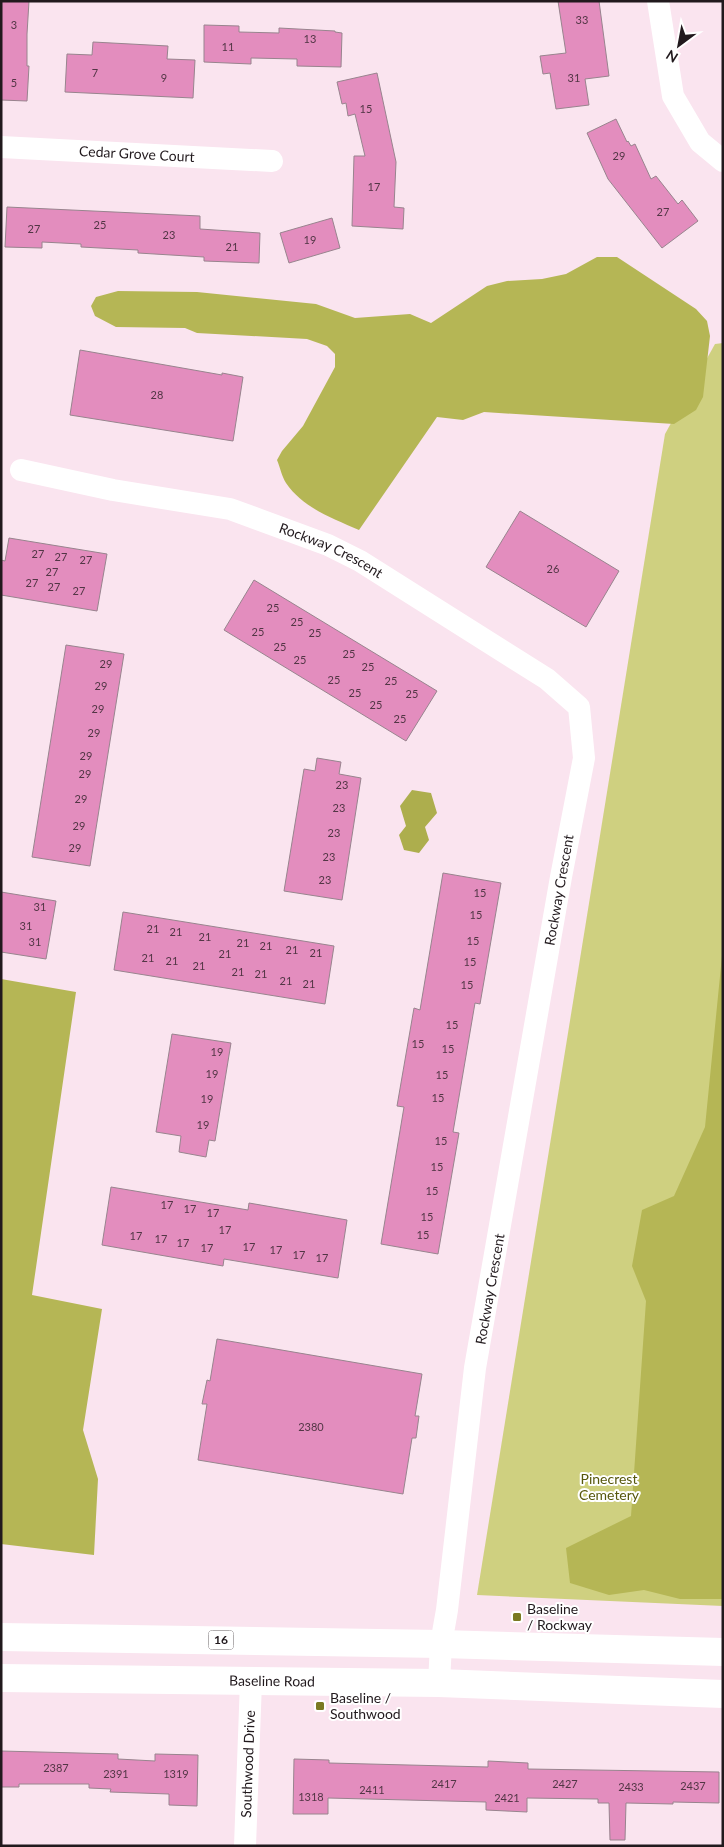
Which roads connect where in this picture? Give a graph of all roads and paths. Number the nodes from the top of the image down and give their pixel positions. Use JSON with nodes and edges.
{"nodes":[{"id":1,"x":658,"y":1,"type":"edge"},
{"id":2,"x":1,"y":147,"type":"edge"},
{"id":3,"x":272,"y":161,"type":"dead end"},
{"id":4,"x":723,"y":161,"type":"edge"},
{"id":5,"x":21,"y":470,"type":"dead end"},
{"id":6,"x":1,"y":1637,"type":"edge"},
{"id":7,"x":441,"y":1644,"type":"junction"},
{"id":8,"x":723,"y":1652,"type":"edge"},
{"id":9,"x":1,"y":1678,"type":"edge"},
{"id":10,"x":251,"y":1681,"type":"junction"},
{"id":11,"x":439,"y":1682,"type":"junction"},
{"id":12,"x":723,"y":1694,"type":"edge"},
{"id":13,"x":244,"y":1846,"type":"edge"}],
"edges":[{"from":1,"to":4,"type":"street"},
{"from":2,"to":3,"type":"street","name":"Cedar Grove Court"},
{"from":5,"to":7,"type":"street","name":"Rockway Crescent"},
{"from":6,"to":7,"type":"main road","number":"16"},
{"from":7,"to":8,"type":"main road","number":"16"},
{"from":7,"to":11,"type":"street","name":"Rockway Crescent"},
{"from":9,"to":10,"type":"main road","name":"Baseline Road"},
{"from":10,"to":11,"type":"main road","name":"Baseline Road"},
{"from":10,"to":13,"type":"street","name":"Southwood Drive"},
{"from":11,"to":12,"type":"main road","name":"Baseline Road"}]}
